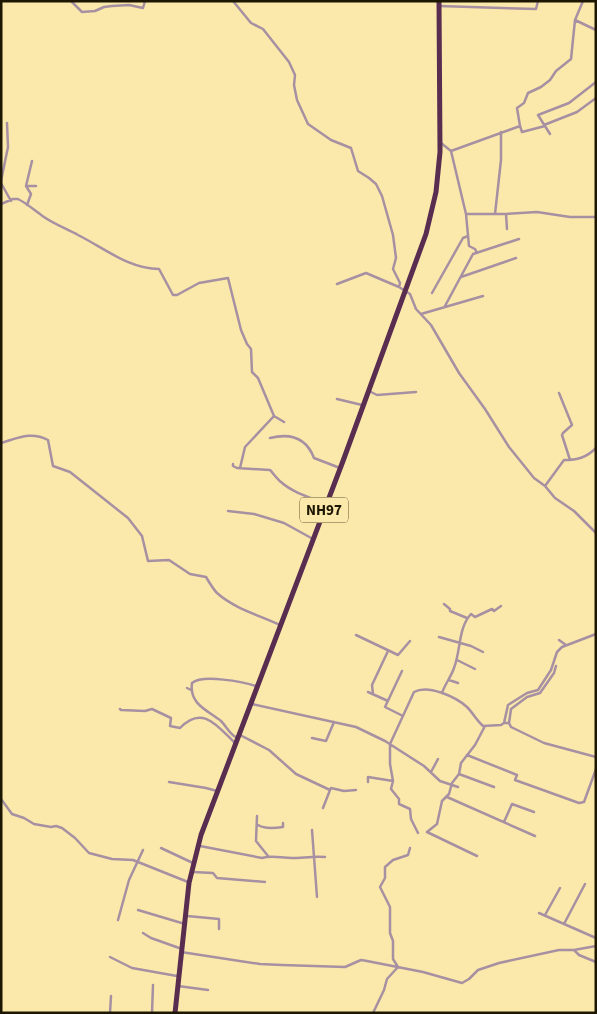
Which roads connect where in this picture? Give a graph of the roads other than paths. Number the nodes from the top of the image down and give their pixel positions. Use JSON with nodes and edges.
{"nodes":[{"id":1,"x":71,"y":1,"type":"edge"},
{"id":2,"x":145,"y":1,"type":"edge"},
{"id":3,"x":233,"y":1,"type":"edge"},
{"id":4,"x":538,"y":1,"type":"edge"},
{"id":5,"x":583,"y":1,"type":"edge"},
{"id":6,"x":439,"y":4,"type":"edge"},
{"id":7,"x":576,"y":20,"type":"junction"},
{"id":8,"x":596,"y":30,"type":"edge"},
{"id":9,"x":596,"y":82,"type":"edge"},
{"id":10,"x":596,"y":98,"type":"edge"},
{"id":11,"x":7,"y":122,"type":"dead end"},
{"id":12,"x":520,"y":126,"type":"junction"},
{"id":13,"x":545,"y":126,"type":"junction"},
{"id":14,"x":501,"y":132,"type":"junction"},
{"id":15,"x":550,"y":134,"type":"dead end"},
{"id":16,"x":440,"y":142,"type":"junction"},
{"id":17,"x":451,"y":151,"type":"junction"},
{"id":18,"x":32,"y":161,"type":"dead end"},
{"id":19,"x":1,"y":182,"type":"edge"},
{"id":20,"x":26,"y":186,"type":"junction"},
{"id":21,"x":36,"y":186,"type":"dead end"},
{"id":22,"x":11,"y":201,"type":"junction"},
{"id":23,"x":1,"y":204,"type":"edge"},
{"id":24,"x":27,"y":205,"type":"junction"},
{"id":25,"x":466,"y":214,"type":"junction"},
{"id":26,"x":495,"y":214,"type":"junction"},
{"id":27,"x":506,"y":214,"type":"junction"},
{"id":28,"x":596,"y":217,"type":"edge"},
{"id":29,"x":507,"y":229,"type":"dead end"},
{"id":30,"x":468,"y":236,"type":"junction"},
{"id":31,"x":519,"y":239,"type":"dead end"},
{"id":32,"x":477,"y":253,"type":"junction"},
{"id":33,"x":516,"y":258,"type":"dead end"},
{"id":34,"x":460,"y":277,"type":"junction"},
{"id":35,"x":337,"y":284,"type":"dead end"},
{"id":36,"x":399,"y":287,"type":"junction"},
{"id":37,"x":405,"y":292,"type":"junction"},
{"id":38,"x":432,"y":293,"type":"dead end"},
{"id":39,"x":483,"y":296,"type":"dead end"},
{"id":40,"x":445,"y":306,"type":"junction"},
{"id":41,"x":421,"y":314,"type":"junction"},
{"id":42,"x":369,"y":391,"type":"junction"},
{"id":43,"x":416,"y":392,"type":"dead end"},
{"id":44,"x":559,"y":393,"type":"dead end"},
{"id":45,"x":337,"y":399,"type":"dead end"},
{"id":46,"x":364,"y":405,"type":"junction"},
{"id":47,"x":274,"y":416,"type":"junction"},
{"id":48,"x":284,"y":422,"type":"dead end"},
{"id":49,"x":270,"y":438,"type":"dead end"},
{"id":50,"x":1,"y":443,"type":"edge"},
{"id":51,"x":596,"y":448,"type":"edge"},
{"id":52,"x":570,"y":460,"type":"junction"},
{"id":53,"x":233,"y":464,"type":"dead end"},
{"id":54,"x":240,"y":468,"type":"junction"},
{"id":55,"x":340,"y":468,"type":"junction"},
{"id":56,"x":545,"y":486,"type":"junction"},
{"id":57,"x":327,"y":504,"type":"junction"},
{"id":58,"x":228,"y":511,"type":"dead end"},
{"id":59,"x":596,"y":533,"type":"edge"},
{"id":60,"x":313,"y":539,"type":"junction"},
{"id":61,"x":444,"y":604,"type":"dead end"},
{"id":62,"x":501,"y":606,"type":"dead end"},
{"id":63,"x":467,"y":618,"type":"junction"},
{"id":64,"x":280,"y":625,"type":"junction"},
{"id":65,"x":596,"y":634,"type":"edge"},
{"id":66,"x":356,"y":635,"type":"dead end"},
{"id":67,"x":439,"y":637,"type":"dead end"},
{"id":68,"x":560,"y":640,"type":"dead end"},
{"id":69,"x":410,"y":641,"type":"dead end"},
{"id":70,"x":460,"y":642,"type":"junction"},
{"id":71,"x":566,"y":645,"type":"junction"},
{"id":72,"x":388,"y":651,"type":"junction"},
{"id":73,"x":483,"y":652,"type":"dead end"},
{"id":74,"x":457,"y":660,"type":"junction"},
{"id":75,"x":556,"y":666,"type":"dead end"},
{"id":76,"x":475,"y":670,"type":"dead end"},
{"id":77,"x":402,"y":671,"type":"dead end"},
{"id":78,"x":450,"y":680,"type":"junction"},
{"id":79,"x":458,"y":683,"type":"dead end"},
{"id":80,"x":257,"y":686,"type":"junction"},
{"id":81,"x":186,"y":688,"type":"dead end"},
{"id":82,"x":191,"y":690,"type":"junction"},
{"id":83,"x":368,"y":692,"type":"dead end"},
{"id":84,"x":442,"y":693,"type":"junction"},
{"id":85,"x":373,"y":694,"type":"junction"},
{"id":86,"x":388,"y":701,"type":"junction"},
{"id":87,"x":250,"y":703,"type":"junction"},
{"id":88,"x":120,"y":708,"type":"dead end"},
{"id":89,"x":403,"y":716,"type":"junction"},
{"id":90,"x":334,"y":722,"type":"junction"},
{"id":91,"x":504,"y":723,"type":"junction"},
{"id":92,"x":509,"y":723,"type":"junction"},
{"id":93,"x":485,"y":726,"type":"junction"},
{"id":94,"x":312,"y":738,"type":"dead end"},
{"id":95,"x":237,"y":739,"type":"junction"},
{"id":96,"x":390,"y":744,"type":"junction"},
{"id":97,"x":467,"y":755,"type":"junction"},
{"id":98,"x":596,"y":757,"type":"edge"},
{"id":99,"x":438,"y":759,"type":"dead end"},
{"id":100,"x":596,"y":769,"type":"edge"},
{"id":101,"x":431,"y":772,"type":"junction"},
{"id":102,"x":459,"y":774,"type":"junction"},
{"id":103,"x":392,"y":780,"type":"junction"},
{"id":104,"x":169,"y":782,"type":"dead end"},
{"id":105,"x":368,"y":782,"type":"dead end"},
{"id":106,"x":452,"y":785,"type":"junction"},
{"id":107,"x":458,"y":787,"type":"dead end"},
{"id":108,"x":494,"y":787,"type":"dead end"},
{"id":109,"x":330,"y":790,"type":"junction"},
{"id":110,"x":356,"y":790,"type":"dead end"},
{"id":111,"x":218,"y":791,"type":"junction"},
{"id":112,"x":447,"y":797,"type":"junction"},
{"id":113,"x":1,"y":799,"type":"edge"},
{"id":114,"x":323,"y":808,"type":"dead end"},
{"id":115,"x":534,"y":812,"type":"dead end"},
{"id":116,"x":257,"y":816,"type":"dead end"},
{"id":117,"x":504,"y":822,"type":"junction"},
{"id":118,"x":283,"y":823,"type":"dead end"},
{"id":119,"x":258,"y":825,"type":"junction"},
{"id":120,"x":312,"y":830,"type":"dead end"},
{"id":121,"x":418,"y":833,"type":"dead end"},
{"id":122,"x":534,"y":836,"type":"dead end"},
{"id":123,"x":198,"y":846,"type":"junction"},
{"id":124,"x":161,"y":848,"type":"dead end"},
{"id":125,"x":410,"y":848,"type":"dead end"},
{"id":126,"x":143,"y":850,"type":"dead end"},
{"id":127,"x":268,"y":856,"type":"junction"},
{"id":128,"x":477,"y":856,"type":"dead end"},
{"id":129,"x":325,"y":857,"type":"dead end"},
{"id":130,"x":313,"y":858,"type":"junction"},
{"id":131,"x":139,"y":862,"type":"junction"},
{"id":132,"x":194,"y":863,"type":"junction"},
{"id":133,"x":191,"y":872,"type":"junction"},
{"id":134,"x":189,"y":882,"type":"junction"},
{"id":135,"x":265,"y":882,"type":"dead end"},
{"id":136,"x":585,"y":884,"type":"dead end"},
{"id":137,"x":560,"y":888,"type":"dead end"},
{"id":138,"x":317,"y":898,"type":"dead end"},
{"id":139,"x":138,"y":910,"type":"dead end"},
{"id":140,"x":539,"y":913,"type":"dead end"},
{"id":141,"x":186,"y":916,"type":"junction"},
{"id":142,"x":545,"y":916,"type":"junction"},
{"id":143,"x":118,"y":920,"type":"dead end"},
{"id":144,"x":184,"y":924,"type":"junction"},
{"id":145,"x":564,"y":924,"type":"junction"},
{"id":146,"x":219,"y":930,"type":"dead end"},
{"id":147,"x":143,"y":933,"type":"dead end"},
{"id":148,"x":596,"y":938,"type":"edge"},
{"id":149,"x":596,"y":946,"type":"edge"},
{"id":150,"x":574,"y":950,"type":"junction"},
{"id":151,"x":181,"y":951,"type":"junction"},
{"id":152,"x":110,"y":957,"type":"dead end"},
{"id":153,"x":596,"y":962,"type":"edge"},
{"id":154,"x":398,"y":967,"type":"junction"},
{"id":155,"x":179,"y":976,"type":"junction"},
{"id":156,"x":153,"y":984,"type":"dead end"},
{"id":157,"x":178,"y":986,"type":"junction"},
{"id":158,"x":208,"y":990,"type":"dead end"},
{"id":159,"x":111,"y":996,"type":"dead end"},
{"id":160,"x":110,"y":1013,"type":"edge"},
{"id":161,"x":152,"y":1013,"type":"edge"},
{"id":162,"x":176,"y":1013,"type":"edge"},
{"id":163,"x":373,"y":1013,"type":"edge"}],
"edges":[{"from":1,"to":2,"type":"street"},
{"from":3,"to":36,"type":"street"},
{"from":4,"to":6,"type":"street"},
{"from":5,"to":7,"type":"street"},
{"from":6,"to":16,"type":"highway","number":"NH97"},
{"from":7,"to":8,"type":"street"},
{"from":7,"to":12,"type":"street"},
{"from":9,"to":13,"type":"street"},
{"from":10,"to":13,"type":"street"},
{"from":11,"to":19,"type":"street"},
{"from":12,"to":13,"type":"street"},
{"from":12,"to":14,"type":"street"},
{"from":13,"to":15,"type":"street"},
{"from":14,"to":17,"type":"street"},
{"from":14,"to":26,"type":"street"},
{"from":16,"to":17,"type":"street"},
{"from":16,"to":37,"type":"highway","number":"NH97"},
{"from":17,"to":25,"type":"street"},
{"from":18,"to":20,"type":"street"},
{"from":19,"to":22,"type":"street"},
{"from":20,"to":21,"type":"street"},
{"from":20,"to":24,"type":"street"},
{"from":22,"to":23,"type":"street"},
{"from":22,"to":24,"type":"street"},
{"from":24,"to":47,"type":"street"},
{"from":25,"to":26,"type":"street"},
{"from":25,"to":30,"type":"street"},
{"from":26,"to":27,"type":"street"},
{"from":27,"to":28,"type":"street"},
{"from":27,"to":29,"type":"street"},
{"from":30,"to":32,"type":"street"},
{"from":30,"to":38,"type":"street"},
{"from":31,"to":32,"type":"street"},
{"from":32,"to":34,"type":"street"},
{"from":33,"to":34,"type":"street"},
{"from":34,"to":40,"type":"street"},
{"from":35,"to":36,"type":"street"},
{"from":36,"to":37,"type":"street"},
{"from":37,"to":41,"type":"street"},
{"from":37,"to":42,"type":"highway","number":"NH97"},
{"from":39,"to":40,"type":"street"},
{"from":40,"to":41,"type":"street"},
{"from":41,"to":56,"type":"street"},
{"from":42,"to":43,"type":"street"},
{"from":42,"to":46,"type":"highway","number":"NH97"},
{"from":44,"to":52,"type":"street"},
{"from":45,"to":46,"type":"street"},
{"from":46,"to":55,"type":"highway","number":"NH97"},
{"from":47,"to":48,"type":"street"},
{"from":47,"to":54,"type":"street"},
{"from":49,"to":55,"type":"street"},
{"from":50,"to":64,"type":"street"},
{"from":51,"to":52,"type":"street"},
{"from":52,"to":56,"type":"street"},
{"from":53,"to":54,"type":"street"},
{"from":54,"to":57,"type":"street"},
{"from":55,"to":57,"type":"highway","number":"NH97"},
{"from":56,"to":59,"type":"street"},
{"from":57,"to":60,"type":"highway","number":"NH97"},
{"from":58,"to":60,"type":"street"},
{"from":60,"to":64,"type":"highway","number":"NH97"},
{"from":61,"to":63,"type":"street"},
{"from":62,"to":63,"type":"street"},
{"from":63,"to":70,"type":"street"},
{"from":64,"to":80,"type":"highway","number":"NH97"},
{"from":65,"to":71,"type":"street"},
{"from":66,"to":72,"type":"street"},
{"from":67,"to":70,"type":"street"},
{"from":68,"to":71,"type":"street"},
{"from":69,"to":72,"type":"street"},
{"from":70,"to":73,"type":"street"},
{"from":70,"to":74,"type":"street"},
{"from":71,"to":91,"type":"street"},
{"from":72,"to":85,"type":"street"},
{"from":74,"to":76,"type":"street"},
{"from":74,"to":78,"type":"street"},
{"from":75,"to":92,"type":"street"},
{"from":77,"to":86,"type":"street"},
{"from":78,"to":79,"type":"street"},
{"from":78,"to":84,"type":"street"},
{"from":80,"to":82,"type":"street"},
{"from":80,"to":87,"type":"highway","number":"NH97"},
{"from":81,"to":82,"type":"street"},
{"from":82,"to":95,"type":"street"},
{"from":83,"to":85,"type":"street"},
{"from":84,"to":89,"type":"street"},
{"from":84,"to":93,"type":"street"},
{"from":85,"to":86,"type":"street"},
{"from":86,"to":89,"type":"street"},
{"from":87,"to":90,"type":"street"},
{"from":87,"to":95,"type":"highway","number":"NH97"},
{"from":88,"to":95,"type":"street"},
{"from":89,"to":96,"type":"street"},
{"from":90,"to":94,"type":"street"},
{"from":90,"to":96,"type":"street"},
{"from":91,"to":92,"type":"street"},
{"from":91,"to":93,"type":"street"},
{"from":92,"to":98,"type":"street"},
{"from":93,"to":97,"type":"street"},
{"from":95,"to":109,"type":"street"},
{"from":95,"to":111,"type":"highway","number":"NH97"},
{"from":96,"to":101,"type":"street"},
{"from":96,"to":103,"type":"street"},
{"from":97,"to":100,"type":"street"},
{"from":97,"to":102,"type":"street"},
{"from":99,"to":101,"type":"street"},
{"from":101,"to":106,"type":"street"},
{"from":102,"to":106,"type":"street"},
{"from":102,"to":108,"type":"street"},
{"from":103,"to":105,"type":"street"},
{"from":103,"to":121,"type":"street"},
{"from":104,"to":111,"type":"street"},
{"from":106,"to":107,"type":"street"},
{"from":106,"to":112,"type":"street"},
{"from":109,"to":110,"type":"street"},
{"from":109,"to":114,"type":"street"},
{"from":111,"to":123,"type":"highway","number":"NH97"},
{"from":112,"to":117,"type":"street"},
{"from":112,"to":128,"type":"street"},
{"from":113,"to":131,"type":"street"},
{"from":115,"to":117,"type":"street"},
{"from":116,"to":119,"type":"street"},
{"from":117,"to":122,"type":"street"},
{"from":118,"to":119,"type":"street"},
{"from":119,"to":127,"type":"street"},
{"from":120,"to":130,"type":"street"},
{"from":123,"to":127,"type":"street"},
{"from":123,"to":132,"type":"highway","number":"NH97"},
{"from":124,"to":132,"type":"street"},
{"from":125,"to":154,"type":"street"},
{"from":126,"to":131,"type":"street"},
{"from":127,"to":130,"type":"street"},
{"from":129,"to":130,"type":"street"},
{"from":130,"to":138,"type":"street"},
{"from":131,"to":134,"type":"street"},
{"from":131,"to":143,"type":"street"},
{"from":132,"to":133,"type":"highway","number":"NH97"},
{"from":133,"to":134,"type":"highway","number":"NH97"},
{"from":133,"to":135,"type":"street"},
{"from":134,"to":141,"type":"highway","number":"NH97"},
{"from":136,"to":145,"type":"street"},
{"from":137,"to":142,"type":"street"},
{"from":139,"to":144,"type":"street"},
{"from":140,"to":142,"type":"street"},
{"from":141,"to":144,"type":"highway","number":"NH97"},
{"from":141,"to":146,"type":"street"},
{"from":142,"to":145,"type":"street"},
{"from":144,"to":151,"type":"highway","number":"NH97"},
{"from":145,"to":148,"type":"street"},
{"from":147,"to":151,"type":"street"},
{"from":149,"to":150,"type":"street"},
{"from":150,"to":153,"type":"street"},
{"from":150,"to":154,"type":"street"},
{"from":151,"to":154,"type":"street"},
{"from":151,"to":155,"type":"highway","number":"NH97"},
{"from":152,"to":155,"type":"street"},
{"from":154,"to":163,"type":"street"},
{"from":155,"to":157,"type":"highway","number":"NH97"},
{"from":156,"to":161,"type":"street"},
{"from":157,"to":158,"type":"street"},
{"from":157,"to":162,"type":"highway","number":"NH97"},
{"from":159,"to":160,"type":"street"}]}
